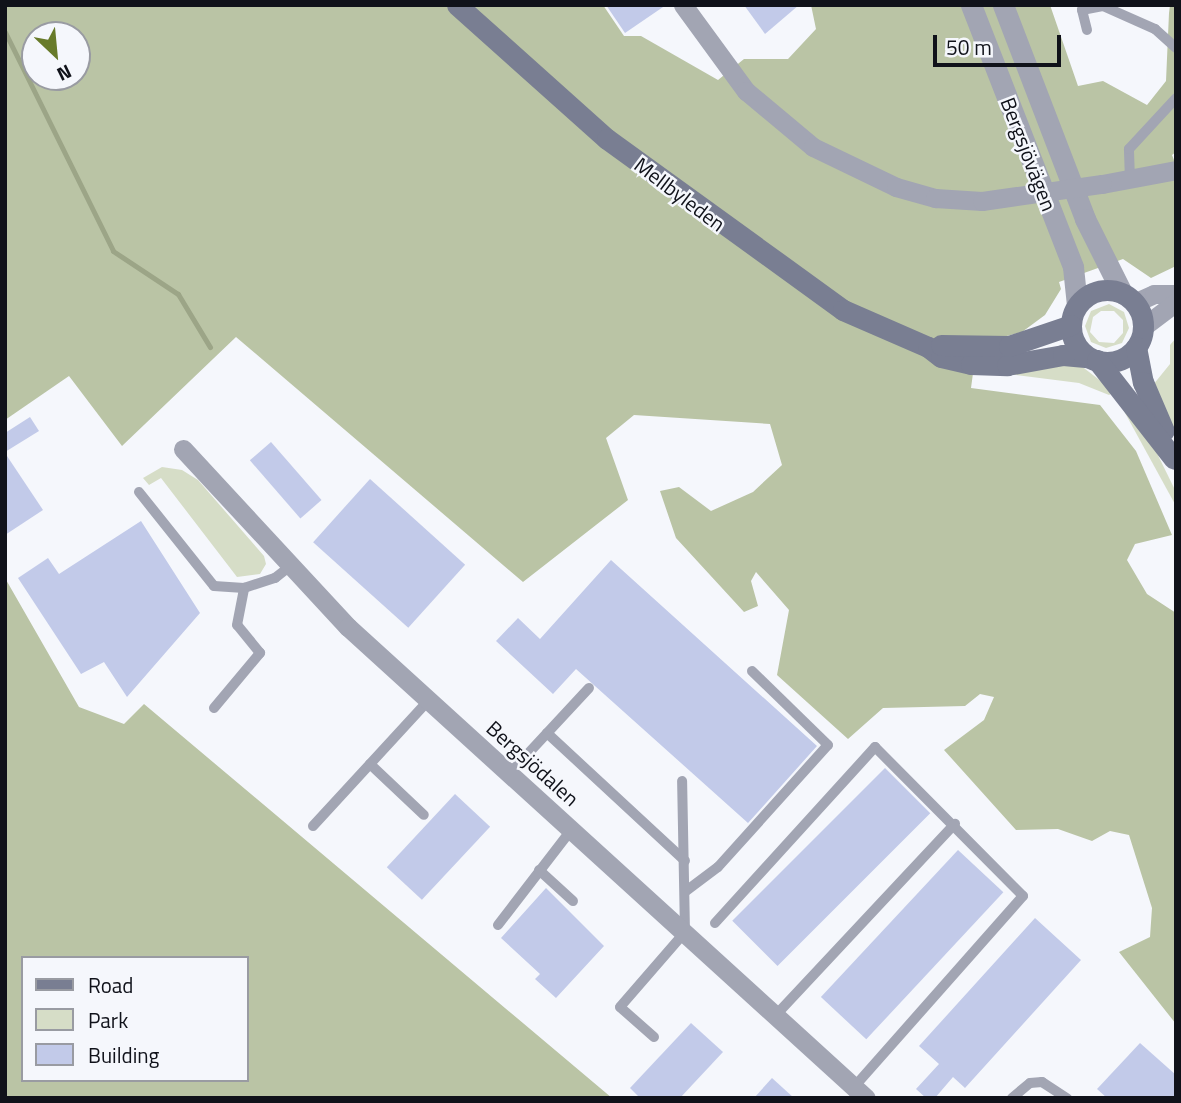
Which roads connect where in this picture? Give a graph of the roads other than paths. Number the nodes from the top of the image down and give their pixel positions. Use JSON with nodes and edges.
{"nodes":[{"id":1,"x":457,"y":5,"type":"edge"},
{"id":2,"x":683,"y":5,"type":"edge"},
{"id":3,"x":971,"y":5,"type":"edge"},
{"id":4,"x":1003,"y":5,"type":"edge"},
{"id":5,"x":1087,"y":30,"type":"dead end"},
{"id":6,"x":1176,"y":48,"type":"edge"},
{"id":7,"x":1176,"y":98,"type":"edge"},
{"id":8,"x":1176,"y":170,"type":"edge"},
{"id":9,"x":1130,"y":180,"type":"junction"},
{"id":10,"x":1176,"y":294,"type":"edge"},
{"id":11,"x":1128,"y":298,"type":"junction"},
{"id":12,"x":1176,"y":302,"type":"edge"},
{"id":13,"x":1074,"y":315,"type":"junction"},
{"id":14,"x":1143,"y":327,"type":"junction"},
{"id":15,"x":928,"y":347,"type":"junction"},
{"id":16,"x":1136,"y":347,"type":"junction"},
{"id":17,"x":1092,"y":358,"type":"junction"},
{"id":18,"x":183,"y":449,"type":"dead end"},
{"id":19,"x":1175,"y":461,"type":"edge"},
{"id":20,"x":139,"y":492,"type":"dead end"},
{"id":21,"x":289,"y":567,"type":"junction"},
{"id":22,"x":244,"y":588,"type":"junction"},
{"id":23,"x":752,"y":671,"type":"dead end"},
{"id":24,"x":589,"y":688,"type":"dead end"},
{"id":25,"x":429,"y":700,"type":"junction"},
{"id":26,"x":214,"y":708,"type":"dead end"},
{"id":27,"x":547,"y":733,"type":"junction"},
{"id":28,"x":370,"y":764,"type":"junction"},
{"id":29,"x":510,"y":773,"type":"junction"},
{"id":30,"x":682,"y":781,"type":"dead end"},
{"id":31,"x":424,"y":815,"type":"dead end"},
{"id":32,"x":955,"y":824,"type":"junction"},
{"id":33,"x":313,"y":826,"type":"dead end"},
{"id":34,"x":572,"y":829,"type":"junction"},
{"id":35,"x":685,"y":860,"type":"junction"},
{"id":36,"x":539,"y":870,"type":"junction"},
{"id":37,"x":686,"y":891,"type":"junction"},
{"id":38,"x":573,"y":901,"type":"dead end"},
{"id":39,"x":715,"y":923,"type":"dead end"},
{"id":40,"x":498,"y":925,"type":"dead end"},
{"id":41,"x":685,"y":932,"type":"junction"},
{"id":42,"x":776,"y":1016,"type":"junction"},
{"id":43,"x":654,"y":1037,"type":"dead end"},
{"id":44,"x":860,"y":1092,"type":"edge"},
{"id":45,"x":1012,"y":1098,"type":"edge"},
{"id":46,"x":1067,"y":1098,"type":"edge"}],
"edges":[{"from":1,"to":15,"type":"main road","name":"Mellbyleden"},
{"from":2,"to":9,"type":"street","bridge":true},
{"from":3,"to":13,"type":"street","name":"Bergsjövägen"},
{"from":4,"to":11,"type":"street","name":"Bergsjövägen"},
{"from":5,"to":6,"type":"lane"},
{"from":7,"to":9,"type":"lane"},
{"from":8,"to":9,"type":"street"},
{"from":10,"to":11,"type":"street"},
{"from":11,"to":13,"type":"main road"},
{"from":11,"to":14,"type":"main road","name":"Bergsjövägen"},
{"from":12,"to":14,"type":"street"},
{"from":13,"to":15,"type":"main road","name":"Mellbyleden"},
{"from":13,"to":17,"type":"main road","name":"Bergsjövägen"},
{"from":14,"to":16,"type":"main road"},
{"from":15,"to":17,"type":"main road","name":"Mellbyleden"},
{"from":16,"to":17,"type":"main road"},
{"from":16,"to":19,"type":"main road","name":"Bergsjövägen"},
{"from":17,"to":19,"type":"main road","name":"Bergsjövägen"},
{"from":18,"to":21,"type":"street","name":"Bergsjödalen"},
{"from":20,"to":22,"type":"lane"},
{"from":21,"to":22,"type":"lane"},
{"from":21,"to":25,"type":"street","name":"Bergsjödalen"},
{"from":22,"to":26,"type":"lane"},
{"from":23,"to":37,"type":"lane"},
{"from":24,"to":27,"type":"lane"},
{"from":25,"to":28,"type":"lane"},
{"from":25,"to":29,"type":"street","name":"Bergsjödalen"},
{"from":27,"to":29,"type":"lane"},
{"from":27,"to":35,"type":"lane"},
{"from":28,"to":31,"type":"lane"},
{"from":28,"to":33,"type":"lane"},
{"from":29,"to":34,"type":"street","name":"Bergsjödalen"},
{"from":30,"to":35,"type":"lane"},
{"from":32,"to":39,"type":"lane"},
{"from":32,"to":42,"type":"lane"},
{"from":32,"to":44,"type":"lane"},
{"from":34,"to":36,"type":"lane"},
{"from":34,"to":41,"type":"street","name":"Bergsjödalen"},
{"from":35,"to":37,"type":"lane"},
{"from":36,"to":38,"type":"lane"},
{"from":36,"to":40,"type":"lane"},
{"from":37,"to":41,"type":"lane"},
{"from":41,"to":42,"type":"street","name":"Bergsjödalen"},
{"from":41,"to":43,"type":"lane"},
{"from":42,"to":44,"type":"street","name":"Bergsjödalen"},
{"from":45,"to":46,"type":"lane"}]}
